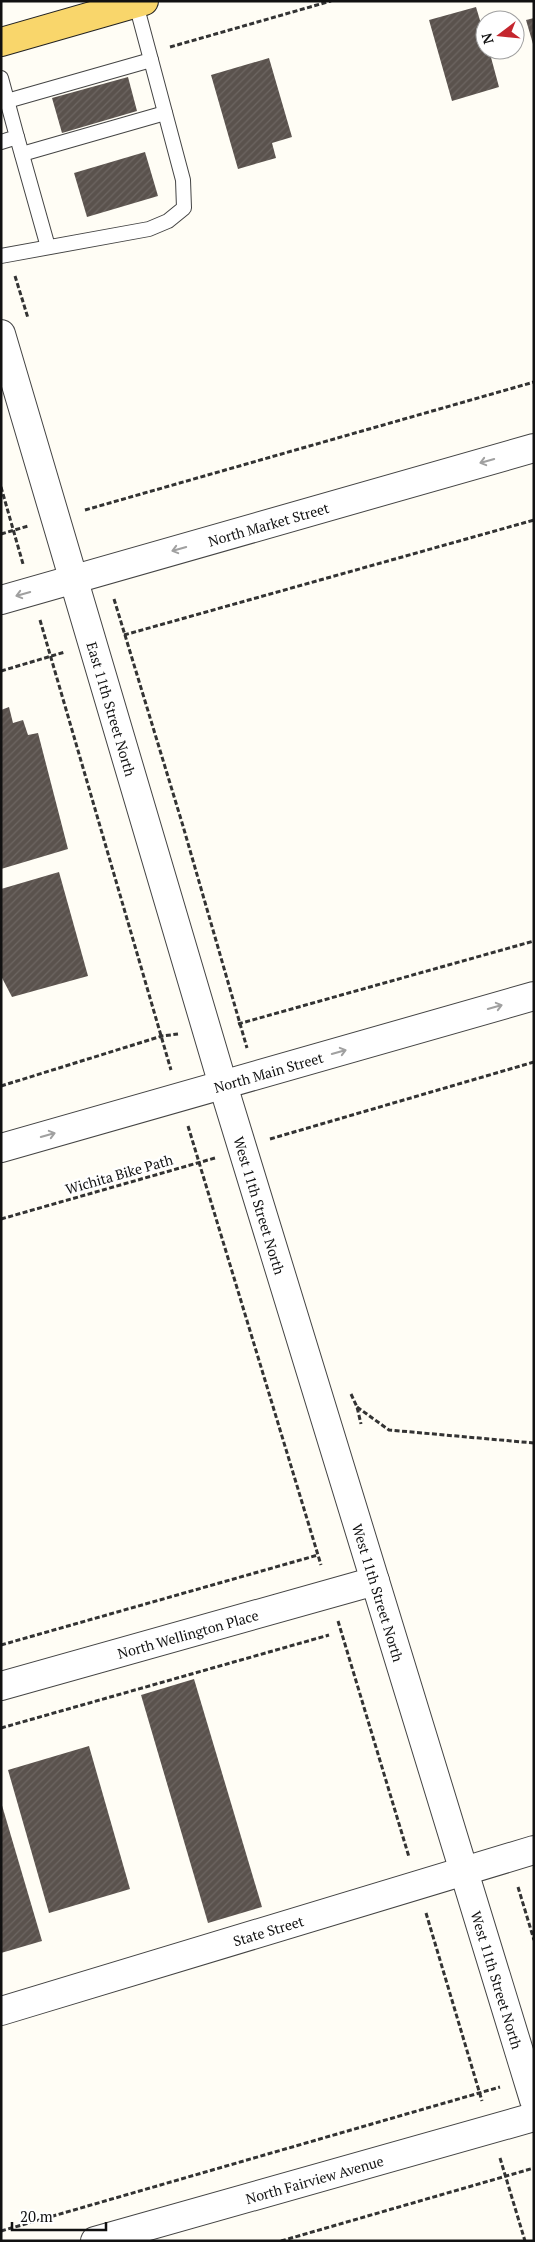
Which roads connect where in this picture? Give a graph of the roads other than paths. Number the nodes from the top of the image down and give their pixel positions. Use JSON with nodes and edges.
{"nodes":[{"id":1,"x":140,"y":2,"type":"edge"},
{"id":2,"x":1,"y":42,"type":"edge"},
{"id":3,"x":151,"y":60,"type":"junction"},
{"id":4,"x":1,"y":78,"type":"edge"},
{"id":5,"x":8,"y":101,"type":"junction"},
{"id":6,"x":165,"y":113,"type":"junction"},
{"id":7,"x":17,"y":137,"type":"junction"},
{"id":8,"x":1,"y":142,"type":"edge"},
{"id":9,"x":22,"y":154,"type":"junction"},
{"id":10,"x":48,"y":247,"type":"junction"},
{"id":11,"x":1,"y":256,"type":"edge"},
{"id":12,"x":1,"y":334,"type":"edge"},
{"id":13,"x":534,"y":448,"type":"edge"},
{"id":14,"x":74,"y":579,"type":"junction"},
{"id":15,"x":1,"y":600,"type":"edge"},
{"id":16,"x":534,"y":996,"type":"edge"},
{"id":17,"x":223,"y":1086,"type":"junction"},
{"id":18,"x":1,"y":1148,"type":"edge"},
{"id":19,"x":375,"y":1581,"type":"junction"},
{"id":20,"x":1,"y":1686,"type":"edge"},
{"id":21,"x":534,"y":1850,"type":"edge"},
{"id":22,"x":464,"y":1871,"type":"junction"},
{"id":23,"x":1,"y":2011,"type":"edge"},
{"id":24,"x":531,"y":2090,"type":"edge"},
{"id":25,"x":534,"y":2118,"type":"edge"},
{"id":26,"x":95,"y":2241,"type":"edge"}],
"edges":[{"from":1,"to":2,"type":"main road"},
{"from":1,"to":3,"type":"lane"},
{"from":3,"to":5,"type":"lane"},
{"from":3,"to":6,"type":"lane"},
{"from":4,"to":5,"type":"lane"},
{"from":5,"to":7,"type":"lane"},
{"from":6,"to":9,"type":"lane"},
{"from":6,"to":10,"type":"lane"},
{"from":7,"to":8,"type":"lane"},
{"from":7,"to":9,"type":"lane"},
{"from":9,"to":10,"type":"lane"},
{"from":10,"to":11,"type":"lane"},
{"from":12,"to":14,"type":"street","name":"East 11th Street North"},
{"from":13,"to":14,"type":"street","name":"North Market Street","one_way":true},
{"from":14,"to":15,"type":"street","name":"North Market Street","one_way":true},
{"from":14,"to":17,"type":"street","name":"East 11th Street North"},
{"from":17,"to":16,"type":"street","name":"North Main Street","one_way":true},
{"from":18,"to":17,"type":"street","name":"North Main Street","one_way":true},
{"from":17,"to":19,"type":"street","name":"West 11th Street North"},
{"from":19,"to":20,"type":"street","name":"North Wellington Place"},
{"from":19,"to":22,"type":"street","name":"West 11th Street North"},
{"from":21,"to":22,"type":"street","name":"State Street"},
{"from":22,"to":23,"type":"street","name":"State Street"},
{"from":22,"to":24,"type":"street","name":"West 11th Street North"},
{"from":25,"to":26,"type":"street","name":"North Fairview Avenue"}]}
